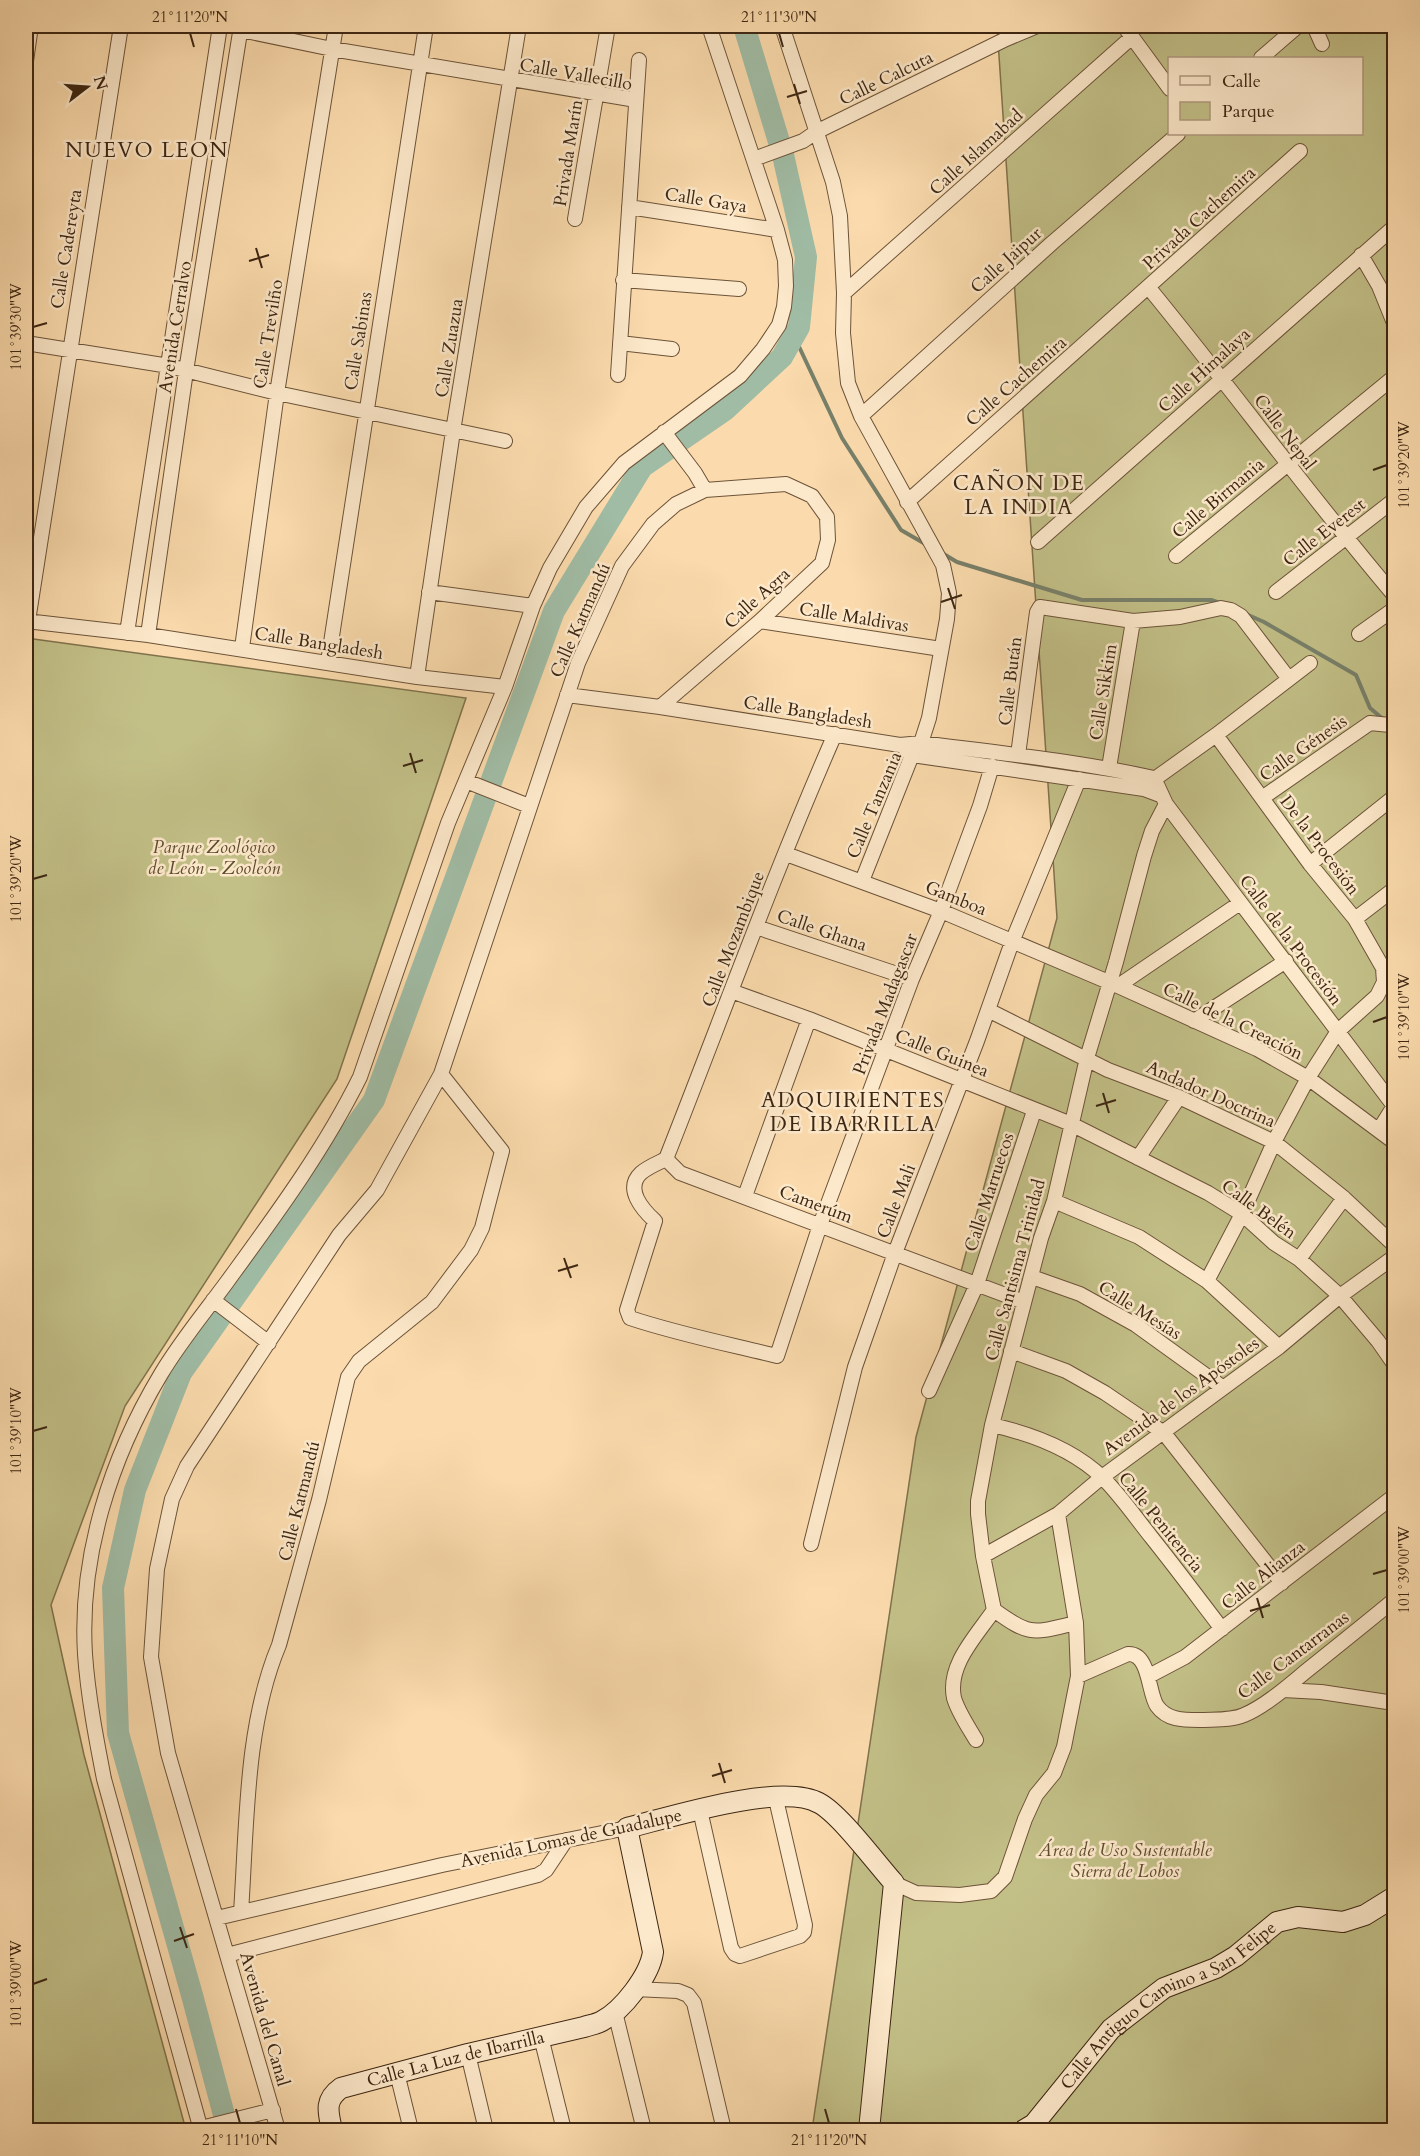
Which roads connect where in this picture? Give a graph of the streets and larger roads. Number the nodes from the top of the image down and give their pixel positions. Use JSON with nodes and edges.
{"nodes":[{"id":1,"x":31,"y":26,"type":"edge"},
{"id":2,"x":121,"y":26,"type":"edge"},
{"id":3,"x":220,"y":26,"type":"edge"},
{"id":4,"x":336,"y":26,"type":"edge"},
{"id":5,"x":426,"y":26,"type":"edge"},
{"id":6,"x":519,"y":26,"type":"edge"},
{"id":7,"x":608,"y":26,"type":"edge"},
{"id":8,"x":708,"y":26,"type":"edge"},
{"id":9,"x":1037,"y":26,"type":"edge"},
{"id":10,"x":1298,"y":26,"type":"edge"},
{"id":11,"x":1314,"y":26,"type":"edge"},
{"id":12,"x":787,"y":27,"type":"edge"},
{"id":13,"x":241,"y":28,"type":"edge"},
{"id":14,"x":1128,"y":31,"type":"edge"},
{"id":15,"x":1322,"y":44,"type":"dead end"},
{"id":16,"x":332,"y":50,"type":"junction"},
{"id":17,"x":1262,"y":57,"type":"edge"},
{"id":18,"x":639,"y":60,"type":"dead end"},
{"id":19,"x":26,"y":61,"type":"edge"},
{"id":20,"x":420,"y":64,"type":"junction"},
{"id":21,"x":510,"y":80,"type":"junction"},
{"id":22,"x":1168,"y":86,"type":"edge"},
{"id":23,"x":596,"y":93,"type":"junction"},
{"id":24,"x":636,"y":100,"type":"junction"},
{"id":25,"x":816,"y":132,"type":"junction"},
{"id":26,"x":1177,"y":135,"type":"edge"},
{"id":27,"x":1300,"y":152,"type":"dead end"},
{"id":28,"x":760,"y":157,"type":"junction"},
{"id":29,"x":629,"y":207,"type":"junction"},
{"id":30,"x":575,"y":219,"type":"dead end"},
{"id":31,"x":1395,"y":227,"type":"edge"},
{"id":32,"x":777,"y":230,"type":"junction"},
{"id":33,"x":1361,"y":255,"type":"junction"},
{"id":34,"x":623,"y":280,"type":"junction"},
{"id":35,"x":739,"y":288,"type":"dead end"},
{"id":36,"x":1149,"y":288,"type":"junction"},
{"id":37,"x":844,"y":293,"type":"junction"},
{"id":38,"x":1395,"y":323,"type":"edge"},
{"id":39,"x":26,"y":343,"type":"edge"},
{"id":40,"x":620,"y":343,"type":"junction"},
{"id":41,"x":69,"y":349,"type":"junction"},
{"id":42,"x":672,"y":349,"type":"dead end"},
{"id":43,"x":169,"y":366,"type":"junction"},
{"id":44,"x":186,"y":371,"type":"junction"},
{"id":45,"x":618,"y":375,"type":"dead end"},
{"id":46,"x":1395,"y":377,"type":"edge"},
{"id":47,"x":1222,"y":378,"type":"junction"},
{"id":48,"x":277,"y":393,"type":"junction"},
{"id":49,"x":366,"y":410,"type":"junction"},
{"id":50,"x":861,"y":416,"type":"junction"},
{"id":51,"x":453,"y":431,"type":"junction"},
{"id":52,"x":667,"y":436,"type":"junction"},
{"id":53,"x":505,"y":441,"type":"dead end"},
{"id":54,"x":1286,"y":464,"type":"junction"},
{"id":55,"x":705,"y":490,"type":"junction"},
{"id":56,"x":812,"y":496,"type":"joint"},
{"id":57,"x":1395,"y":500,"type":"edge"},
{"id":58,"x":907,"y":502,"type":"junction"},
{"id":59,"x":1346,"y":538,"type":"junction"},
{"id":60,"x":1038,"y":542,"type":"dead end"},
{"id":61,"x":1176,"y":556,"type":"dead end"},
{"id":62,"x":429,"y":592,"type":"junction"},
{"id":63,"x":1276,"y":592,"type":"dead end"},
{"id":64,"x":1395,"y":596,"type":"edge"},
{"id":65,"x":533,"y":606,"type":"junction"},
{"id":66,"x":1395,"y":609,"type":"edge"},
{"id":67,"x":26,"y":621,"type":"edge"},
{"id":68,"x":760,"y":621,"type":"junction"},
{"id":69,"x":1133,"y":621,"type":"junction"},
{"id":70,"x":127,"y":633,"type":"junction"},
{"id":71,"x":1359,"y":634,"type":"dead end"},
{"id":72,"x":148,"y":635,"type":"junction"},
{"id":73,"x":242,"y":648,"type":"junction"},
{"id":74,"x":941,"y":649,"type":"junction"},
{"id":75,"x":328,"y":662,"type":"junction"},
{"id":76,"x":1310,"y":663,"type":"dead end"},
{"id":77,"x":417,"y":677,"type":"junction"},
{"id":78,"x":1289,"y":679,"type":"junction"},
{"id":79,"x":505,"y":687,"type":"junction"},
{"id":80,"x":567,"y":695,"type":"junction"},
{"id":81,"x":660,"y":707,"type":"junction"},
{"id":82,"x":1395,"y":728,"type":"edge"},
{"id":83,"x":835,"y":734,"type":"junction"},
{"id":84,"x":1216,"y":735,"type":"junction"},
{"id":85,"x":921,"y":743,"type":"junction"},
{"id":86,"x":900,"y":745,"type":"junction"},
{"id":87,"x":912,"y":755,"type":"junction"},
{"id":88,"x":1018,"y":755,"type":"junction"},
{"id":89,"x":992,"y":766,"type":"junction"},
{"id":90,"x":1109,"y":768,"type":"junction"},
{"id":91,"x":1154,"y":778,"type":"junction"},
{"id":92,"x":1079,"y":779,"type":"junction"},
{"id":93,"x":472,"y":783,"type":"junction"},
{"id":94,"x":1144,"y":789,"type":"junction"},
{"id":95,"x":1395,"y":797,"type":"edge"},
{"id":96,"x":1262,"y":798,"type":"junction"},
{"id":97,"x":1164,"y":800,"type":"junction"},
{"id":98,"x":523,"y":803,"type":"junction"},
{"id":99,"x":786,"y":854,"type":"junction"},
{"id":100,"x":1310,"y":864,"type":"junction"},
{"id":101,"x":862,"y":881,"type":"junction"},
{"id":102,"x":1395,"y":889,"type":"edge"},
{"id":103,"x":1240,"y":903,"type":"junction"},
{"id":104,"x":941,"y":911,"type":"junction"},
{"id":105,"x":1355,"y":919,"type":"junction"},
{"id":106,"x":756,"y":927,"type":"junction"},
{"id":107,"x":1012,"y":942,"type":"junction"},
{"id":108,"x":1286,"y":961,"type":"junction"},
{"id":109,"x":912,"y":980,"type":"junction"},
{"id":110,"x":1114,"y":984,"type":"junction"},
{"id":111,"x":731,"y":991,"type":"junction"},
{"id":112,"x":988,"y":1010,"type":"junction"},
{"id":113,"x":809,"y":1019,"type":"junction"},
{"id":114,"x":1194,"y":1021,"type":"junction"},
{"id":115,"x":1338,"y":1031,"type":"junction"},
{"id":116,"x":887,"y":1050,"type":"junction"},
{"id":117,"x":1087,"y":1058,"type":"junction"},
{"id":118,"x":441,"y":1074,"type":"junction"},
{"id":119,"x":1308,"y":1078,"type":"junction"},
{"id":120,"x":962,"y":1080,"type":"junction"},
{"id":121,"x":1179,"y":1097,"type":"junction"},
{"id":122,"x":1395,"y":1106,"type":"edge"},
{"id":123,"x":1035,"y":1111,"type":"junction"},
{"id":124,"x":1071,"y":1124,"type":"junction"},
{"id":125,"x":1379,"y":1130,"type":"junction"},
{"id":126,"x":1274,"y":1142,"type":"junction"},
{"id":127,"x":1395,"y":1142,"type":"edge"},
{"id":128,"x":1138,"y":1158,"type":"junction"},
{"id":129,"x":666,"y":1159,"type":"junction"},
{"id":130,"x":745,"y":1196,"type":"junction"},
{"id":131,"x":1344,"y":1198,"type":"junction"},
{"id":132,"x":1054,"y":1201,"type":"junction"},
{"id":133,"x":1242,"y":1214,"type":"junction"},
{"id":134,"x":819,"y":1225,"type":"junction"},
{"id":135,"x":1395,"y":1245,"type":"edge"},
{"id":136,"x":896,"y":1253,"type":"junction"},
{"id":137,"x":1395,"y":1257,"type":"edge"},
{"id":138,"x":1299,"y":1259,"type":"junction"},
{"id":139,"x":1032,"y":1277,"type":"junction"},
{"id":140,"x":1207,"y":1281,"type":"junction"},
{"id":141,"x":977,"y":1284,"type":"junction"},
{"id":142,"x":1340,"y":1296,"type":"junction"},
{"id":143,"x":1024,"y":1302,"type":"junction"},
{"id":144,"x":218,"y":1305,"type":"junction"},
{"id":145,"x":265,"y":1340,"type":"junction"},
{"id":146,"x":1279,"y":1347,"type":"junction"},
{"id":147,"x":1011,"y":1352,"type":"junction"},
{"id":148,"x":1395,"y":1364,"type":"edge"},
{"id":149,"x":1222,"y":1387,"type":"junction"},
{"id":150,"x":929,"y":1391,"type":"dead end"},
{"id":151,"x":992,"y":1425,"type":"junction"},
{"id":152,"x":1164,"y":1432,"type":"junction"},
{"id":153,"x":1102,"y":1477,"type":"junction"},
{"id":154,"x":1395,"y":1496,"type":"edge"},
{"id":155,"x":1058,"y":1514,"type":"junction"},
{"id":156,"x":811,"y":1544,"type":"dead end"},
{"id":157,"x":982,"y":1556,"type":"junction"},
{"id":158,"x":1282,"y":1583,"type":"junction"},
{"id":159,"x":1395,"y":1600,"type":"edge"},
{"id":160,"x":994,"y":1610,"type":"junction"},
{"id":161,"x":1076,"y":1623,"type":"junction"},
{"id":162,"x":1222,"y":1629,"type":"junction"},
{"id":163,"x":1078,"y":1676,"type":"junction"},
{"id":164,"x":1149,"y":1676,"type":"junction"},
{"id":165,"x":1283,"y":1690,"type":"junction"},
{"id":166,"x":1395,"y":1703,"type":"edge"},
{"id":167,"x":976,"y":1740,"type":"dead end"},
{"id":168,"x":775,"y":1795,"type":"junction"},
{"id":169,"x":700,"y":1810,"type":"junction"},
{"id":170,"x":627,"y":1828,"type":"junction"},
{"id":171,"x":566,"y":1840,"type":"junction"},
{"id":172,"x":894,"y":1883,"type":"junction"},
{"id":173,"x":1395,"y":1897,"type":"edge"},
{"id":174,"x":241,"y":1912,"type":"junction"},
{"id":175,"x":217,"y":1918,"type":"junction"},
{"id":176,"x":227,"y":1955,"type":"junction"},
{"id":177,"x":634,"y":1989,"type":"junction"},
{"id":178,"x":615,"y":2012,"type":"junction"},
{"id":179,"x":541,"y":2037,"type":"junction"},
{"id":180,"x":468,"y":2054,"type":"junction"},
{"id":181,"x":397,"y":2073,"type":"junction"},
{"id":182,"x":273,"y":2110,"type":"junction"},
{"id":183,"x":204,"y":2128,"type":"edge"},
{"id":184,"x":278,"y":2130,"type":"edge"},
{"id":185,"x":332,"y":2130,"type":"edge"},
{"id":186,"x":411,"y":2130,"type":"edge"},
{"id":187,"x":486,"y":2130,"type":"edge"},
{"id":188,"x":564,"y":2130,"type":"edge"},
{"id":189,"x":644,"y":2130,"type":"edge"},
{"id":190,"x":724,"y":2130,"type":"edge"},
{"id":191,"x":868,"y":2130,"type":"edge"},
{"id":192,"x":1024,"y":2130,"type":"edge"}],
"edges":[{"from":1,"to":19,"type":"street"},
{"from":2,"to":41,"type":"street","name":"Calle Cadereyta"},
{"from":3,"to":43,"type":"street","name":"Avenida Cerralvo"},
{"from":4,"to":16,"type":"street","name":"Calle Trevilño"},
{"from":5,"to":20,"type":"street","name":"Calle Sabinas"},
{"from":6,"to":21,"type":"street","name":"Calle Zuazua"},
{"from":7,"to":23,"type":"street","name":"Privada Marín"},
{"from":8,"to":28,"type":"street"},
{"from":9,"to":25,"type":"street","name":"Calle Calcuta"},
{"from":10,"to":17,"type":"street"},
{"from":11,"to":15,"type":"street"},
{"from":12,"to":25,"type":"street"},
{"from":13,"to":16,"type":"street","name":"Calle Vallecillo"},
{"from":13,"to":44,"type":"street","name":"Avenida Cerralvo"},
{"from":14,"to":22,"type":"street"},
{"from":14,"to":37,"type":"street","name":"Calle Islamabad"},
{"from":16,"to":20,"type":"street","name":"Calle Vallecillo"},
{"from":16,"to":48,"type":"street","name":"Calle Trevilño"},
{"from":18,"to":24,"type":"street"},
{"from":20,"to":21,"type":"street","name":"Calle Vallecillo"},
{"from":20,"to":49,"type":"street","name":"Calle Sabinas"},
{"from":21,"to":23,"type":"street","name":"Calle Vallecillo"},
{"from":21,"to":51,"type":"street","name":"Calle Zuazua"},
{"from":23,"to":24,"type":"street","name":"Calle Vallecillo"},
{"from":23,"to":30,"type":"street","name":"Privada Marín"},
{"from":24,"to":29,"type":"street","name":"Calle Vallecillo"},
{"from":25,"to":28,"type":"street","name":"Calle Calcuta"},
{"from":25,"to":37,"type":"street"},
{"from":26,"to":50,"type":"street","name":"Calle Jaipur"},
{"from":27,"to":36,"type":"street","name":"Privada Cachemira"},
{"from":28,"to":32,"type":"street"},
{"from":29,"to":32,"type":"street","name":"Calle Gaya"},
{"from":29,"to":34,"type":"street","name":"Calle Vallecillo"},
{"from":31,"to":33,"type":"street","name":"Calle Himalaya"},
{"from":32,"to":52,"type":"street"},
{"from":33,"to":38,"type":"street"},
{"from":33,"to":47,"type":"street","name":"Calle Himalaya"},
{"from":34,"to":35,"type":"street"},
{"from":34,"to":40,"type":"street","name":"Calle Vallecillo"},
{"from":36,"to":47,"type":"street","name":"Calle Nepal"},
{"from":36,"to":58,"type":"street","name":"Calle Cachemira"},
{"from":37,"to":50,"type":"street"},
{"from":39,"to":41,"type":"street"},
{"from":40,"to":42,"type":"street"},
{"from":40,"to":45,"type":"street","name":"Calle Vallecillo"},
{"from":41,"to":43,"type":"street"},
{"from":41,"to":67,"type":"street","name":"Calle Cadereyta"},
{"from":43,"to":44,"type":"street"},
{"from":43,"to":70,"type":"street","name":"Avenida Cerralvo"},
{"from":44,"to":48,"type":"street"},
{"from":44,"to":72,"type":"street","name":"Avenida Cerralvo"},
{"from":46,"to":54,"type":"street","name":"Calle Birmania"},
{"from":47,"to":54,"type":"street","name":"Calle Nepal"},
{"from":47,"to":60,"type":"street","name":"Calle Himalaya"},
{"from":48,"to":49,"type":"street"},
{"from":48,"to":73,"type":"street","name":"Calle Trevilño"},
{"from":49,"to":51,"type":"street"},
{"from":49,"to":75,"type":"street","name":"Calle Sabinas"},
{"from":50,"to":58,"type":"street"},
{"from":51,"to":53,"type":"street"},
{"from":51,"to":62,"type":"street","name":"Calle Zuazua"},
{"from":52,"to":55,"type":"street"},
{"from":52,"to":65,"type":"street"},
{"from":54,"to":59,"type":"street","name":"Calle Nepal"},
{"from":54,"to":61,"type":"street","name":"Calle Birmania"},
{"from":55,"to":56,"type":"street","name":"Calle Katmandú"},
{"from":55,"to":80,"type":"street","name":"Calle Katmandú"},
{"from":56,"to":68,"type":"street","name":"Calle Agra"},
{"from":57,"to":59,"type":"street","name":"Calle Everest"},
{"from":58,"to":74,"type":"street"},
{"from":59,"to":63,"type":"street","name":"Calle Everest"},
{"from":59,"to":64,"type":"street","name":"Calle Nepal"},
{"from":62,"to":65,"type":"street"},
{"from":62,"to":77,"type":"street","name":"Calle Zuazua"},
{"from":65,"to":79,"type":"street"},
{"from":66,"to":71,"type":"street"},
{"from":67,"to":70,"type":"street","name":"Calle Bangladesh"},
{"from":68,"to":74,"type":"street","name":"Calle Maldivas"},
{"from":68,"to":81,"type":"street","name":"Calle Agra"},
{"from":69,"to":78,"type":"street"},
{"from":69,"to":88,"type":"street","name":"Calle Bután"},
{"from":69,"to":90,"type":"street","name":"Calle Sikkim"},
{"from":70,"to":72,"type":"street","name":"Calle Bangladesh"},
{"from":72,"to":73,"type":"street","name":"Calle Bangladesh"},
{"from":73,"to":75,"type":"street","name":"Calle Bangladesh"},
{"from":74,"to":85,"type":"street"},
{"from":75,"to":77,"type":"street","name":"Calle Bangladesh"},
{"from":76,"to":78,"type":"street"},
{"from":77,"to":79,"type":"street","name":"Calle Bangladesh"},
{"from":78,"to":84,"type":"street"},
{"from":79,"to":93,"type":"street"},
{"from":80,"to":81,"type":"street","name":"Calle Bangladesh"},
{"from":80,"to":98,"type":"street","name":"Calle Katmandú"},
{"from":81,"to":83,"type":"street","name":"Calle Bangladesh"},
{"from":82,"to":96,"type":"street","name":"Calle Génesis"},
{"from":83,"to":86,"type":"street","name":"Calle Bangladesh"},
{"from":83,"to":99,"type":"street","name":"Calle Mozambique"},
{"from":84,"to":91,"type":"street"},
{"from":84,"to":96,"type":"street","name":"De la Procesión"},
{"from":85,"to":86,"type":"street","name":"Calle Bangladesh"},
{"from":85,"to":87,"type":"street","name":"Calle Tanzania"},
{"from":85,"to":88,"type":"street","name":"Calle Bangladesh"},
{"from":86,"to":87,"type":"street"},
{"from":87,"to":89,"type":"street"},
{"from":87,"to":101,"type":"street","name":"Calle Tanzania"},
{"from":88,"to":90,"type":"street","name":"Calle Bangladesh"},
{"from":89,"to":92,"type":"street"},
{"from":89,"to":104,"type":"street","name":"Privada Madagascar"},
{"from":90,"to":91,"type":"street","name":"Calle Bangladesh"},
{"from":91,"to":94,"type":"street"},
{"from":91,"to":97,"type":"street","name":"Calle de la Procesión"},
{"from":92,"to":94,"type":"street"},
{"from":92,"to":107,"type":"street","name":"Calle Mali"},
{"from":93,"to":98,"type":"street"},
{"from":93,"to":144,"type":"street"},
{"from":94,"to":97,"type":"street"},
{"from":95,"to":100,"type":"street"},
{"from":96,"to":100,"type":"street","name":"De la Procesión"},
{"from":97,"to":103,"type":"street","name":"Calle de la Procesión"},
{"from":97,"to":110,"type":"street","name":"Calle Santisima Trinidad"},
{"from":98,"to":118,"type":"street","name":"Calle Katmandú"},
{"from":99,"to":101,"type":"street","name":"Gamboa"},
{"from":99,"to":106,"type":"street","name":"Calle Mozambique"},
{"from":100,"to":105,"type":"street","name":"De la Procesión"},
{"from":101,"to":104,"type":"street","name":"Gamboa"},
{"from":102,"to":105,"type":"street"},
{"from":103,"to":108,"type":"street","name":"Calle de la Procesión"},
{"from":103,"to":110,"type":"street"},
{"from":104,"to":107,"type":"street","name":"Gamboa"},
{"from":104,"to":109,"type":"street","name":"Privada Madagascar"},
{"from":105,"to":115,"type":"street","name":"De la Procesión"},
{"from":106,"to":109,"type":"street","name":"Calle Ghana"},
{"from":106,"to":111,"type":"street","name":"Calle Mozambique"},
{"from":107,"to":110,"type":"street","name":"Gamboa"},
{"from":107,"to":112,"type":"street","name":"Calle Mali"},
{"from":108,"to":114,"type":"street"},
{"from":108,"to":115,"type":"street","name":"Calle de la Procesión"},
{"from":109,"to":116,"type":"street","name":"Privada Madagascar"},
{"from":110,"to":114,"type":"street","name":"Calle de la Creación"},
{"from":110,"to":117,"type":"street","name":"Calle Santisima Trinidad"},
{"from":111,"to":113,"type":"street","name":"Calle Guinea"},
{"from":111,"to":129,"type":"street","name":"Calle Mozambique"},
{"from":112,"to":117,"type":"street"},
{"from":112,"to":120,"type":"street","name":"Calle Mali"},
{"from":113,"to":116,"type":"street","name":"Calle Guinea"},
{"from":113,"to":130,"type":"street"},
{"from":114,"to":119,"type":"street","name":"Calle de la Creación"},
{"from":115,"to":119,"type":"street"},
{"from":115,"to":122,"type":"street","name":"Calle de la Procesión"},
{"from":116,"to":120,"type":"street","name":"Calle Guinea"},
{"from":116,"to":134,"type":"street","name":"Privada Madagascar"},
{"from":117,"to":121,"type":"street","name":"Andador Doctrina"},
{"from":117,"to":124,"type":"street","name":"Calle Santisima Trinidad"},
{"from":118,"to":145,"type":"street","name":"Calle Katmandú"},
{"from":118,"to":174,"type":"street","name":"Calle Katmandú"},
{"from":119,"to":125,"type":"street","name":"Calle de la Creación"},
{"from":119,"to":126,"type":"street"},
{"from":120,"to":123,"type":"street","name":"Calle Guinea"},
{"from":120,"to":136,"type":"street","name":"Calle Mali"},
{"from":121,"to":126,"type":"street","name":"Andador Doctrina"},
{"from":121,"to":128,"type":"street"},
{"from":122,"to":125,"type":"street"},
{"from":123,"to":124,"type":"street","name":"Calle Guinea"},
{"from":123,"to":141,"type":"street","name":"Calle Marruecos"},
{"from":124,"to":128,"type":"street","name":"Calle Belén"},
{"from":124,"to":132,"type":"street","name":"Calle Santisima Trinidad"},
{"from":125,"to":127,"type":"street","name":"Calle de la Creación"},
{"from":126,"to":131,"type":"street","name":"Andador Doctrina"},
{"from":126,"to":133,"type":"street"},
{"from":128,"to":133,"type":"street","name":"Calle Belén"},
{"from":129,"to":130,"type":"street","name":"Camerúm"},
{"from":129,"to":134,"type":"street","name":"Privada Madagascar"},
{"from":130,"to":134,"type":"street","name":"Camerúm"},
{"from":131,"to":135,"type":"street","name":"Andador Doctrina"},
{"from":131,"to":138,"type":"street"},
{"from":132,"to":139,"type":"street","name":"Calle Santisima Trinidad"},
{"from":132,"to":140,"type":"street"},
{"from":133,"to":138,"type":"street","name":"Calle Belén"},
{"from":133,"to":140,"type":"street"},
{"from":134,"to":136,"type":"street","name":"Camerúm"},
{"from":136,"to":141,"type":"street","name":"Camerúm"},
{"from":136,"to":156,"type":"street","name":"Calle Mali"},
{"from":137,"to":142,"type":"street","name":"Avenida de los Apóstoles"},
{"from":138,"to":142,"type":"street","name":"Calle Belén"},
{"from":139,"to":143,"type":"street","name":"Calle Santisima Trinidad"},
{"from":139,"to":149,"type":"street","name":"Calle Mesías"},
{"from":140,"to":146,"type":"street"},
{"from":141,"to":143,"type":"street","name":"Camerúm"},
{"from":141,"to":150,"type":"street","name":"Calle Marruecos"},
{"from":142,"to":146,"type":"street","name":"Avenida de los Apóstoles"},
{"from":142,"to":148,"type":"street","name":"Calle Belén"},
{"from":143,"to":147,"type":"street","name":"Calle Santisima Trinidad"},
{"from":144,"to":145,"type":"street"},
{"from":144,"to":183,"type":"street"},
{"from":145,"to":175,"type":"street","name":"Avenida del Canal"},
{"from":146,"to":149,"type":"street","name":"Avenida de los Apóstoles"},
{"from":147,"to":151,"type":"street","name":"Calle Santisima Trinidad"},
{"from":147,"to":152,"type":"street"},
{"from":149,"to":152,"type":"street","name":"Avenida de los Apóstoles"},
{"from":151,"to":153,"type":"street","name":"Calle Penitencia"},
{"from":151,"to":157,"type":"street","name":"Calle Santisima Trinidad"},
{"from":152,"to":153,"type":"street","name":"Avenida de los Apóstoles"},
{"from":152,"to":158,"type":"street"},
{"from":153,"to":155,"type":"street","name":"Avenida de los Apóstoles"},
{"from":153,"to":162,"type":"street","name":"Calle Penitencia"},
{"from":154,"to":158,"type":"street","name":"Calle Alianza"},
{"from":155,"to":157,"type":"street","name":"Avenida de los Apóstoles"},
{"from":155,"to":161,"type":"street"},
{"from":157,"to":160,"type":"street","name":"Calle Santisima Trinidad"},
{"from":158,"to":162,"type":"street","name":"Calle Alianza"},
{"from":159,"to":165,"type":"street","name":"Calle Cantarranas"},
{"from":160,"to":161,"type":"street"},
{"from":160,"to":167,"type":"street"},
{"from":161,"to":163,"type":"street"},
{"from":162,"to":164,"type":"street","name":"Calle Alianza"},
{"from":163,"to":164,"type":"street"},
{"from":163,"to":172,"type":"street"},
{"from":164,"to":165,"type":"street","name":"Calle Cantarranas"},
{"from":165,"to":166,"type":"street"},
{"from":168,"to":169,"type":"street","name":"Avenida Lomas de Guadalupe"},
{"from":168,"to":169,"type":"street"},
{"from":168,"to":172,"type":"street","name":"Avenida Lomas de Guadalupe"},
{"from":169,"to":170,"type":"street","name":"Avenida Lomas de Guadalupe"},
{"from":170,"to":171,"type":"street","name":"Avenida Lomas de Guadalupe"},
{"from":170,"to":177,"type":"street"},
{"from":171,"to":174,"type":"street","name":"Avenida Lomas de Guadalupe"},
{"from":171,"to":176,"type":"street"},
{"from":172,"to":191,"type":"street"},
{"from":173,"to":192,"type":"street","name":"Calle Antiguo Camino a San Felipe"},
{"from":174,"to":175,"type":"street","name":"Avenida Lomas de Guadalupe"},
{"from":175,"to":176,"type":"street","name":"Avenida del Canal"},
{"from":176,"to":182,"type":"street","name":"Avenida del Canal"},
{"from":177,"to":178,"type":"street"},
{"from":177,"to":190,"type":"street"},
{"from":178,"to":179,"type":"street","name":"Calle La Luz de Ibarrilla"},
{"from":178,"to":189,"type":"street"},
{"from":179,"to":180,"type":"street","name":"Calle La Luz de Ibarrilla"},
{"from":179,"to":188,"type":"street"},
{"from":180,"to":181,"type":"street","name":"Calle La Luz de Ibarrilla"},
{"from":180,"to":187,"type":"street"},
{"from":181,"to":185,"type":"street","name":"Calle La Luz de Ibarrilla"},
{"from":181,"to":186,"type":"street"},
{"from":182,"to":183,"type":"street"},
{"from":182,"to":184,"type":"street","name":"Avenida del Canal"}]}
